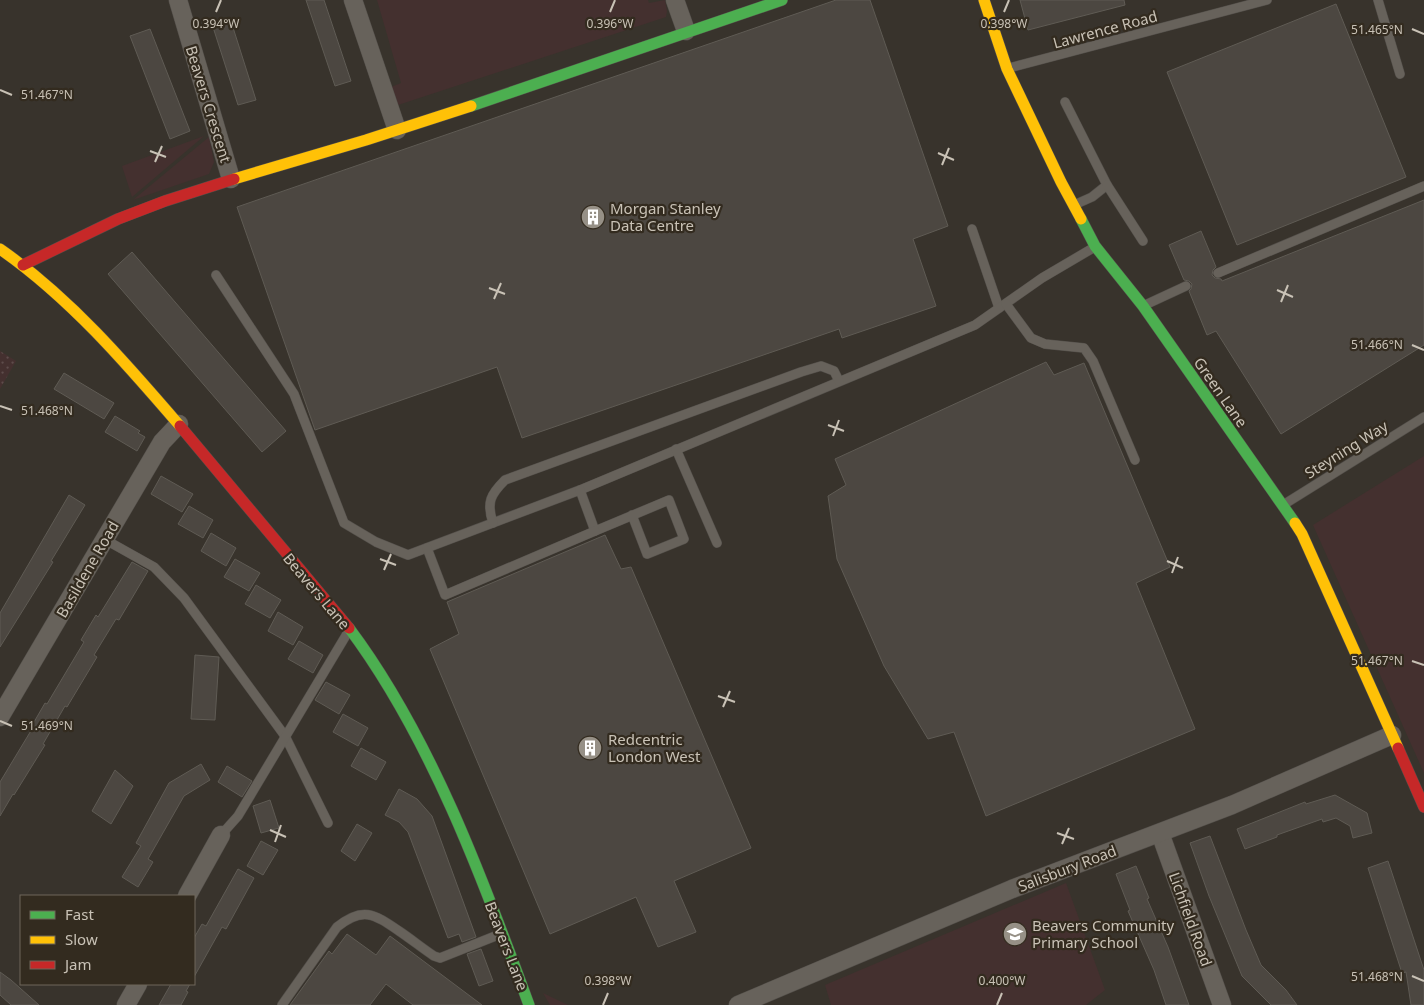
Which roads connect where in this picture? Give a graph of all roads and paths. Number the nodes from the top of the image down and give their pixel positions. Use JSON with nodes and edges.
{"nodes":[{"id":1,"x":178,"y":0,"type":"edge"},
{"id":2,"x":352,"y":0,"type":"edge"},
{"id":3,"x":675,"y":0,"type":"edge"},
{"id":4,"x":782,"y":0,"type":"edge"},
{"id":5,"x":984,"y":0,"type":"edge"},
{"id":6,"x":1267,"y":0,"type":"edge"},
{"id":7,"x":1378,"y":0,"type":"edge"},
{"id":8,"x":686,"y":31,"type":"junction"},
{"id":9,"x":1007,"y":69,"type":"junction"},
{"id":10,"x":1400,"y":74,"type":"dead end"},
{"id":11,"x":1064,"y":102,"type":"dead end"},
{"id":12,"x":397,"y":130,"type":"junction"},
{"id":13,"x":231,"y":179,"type":"junction"},
{"id":14,"x":1107,"y":185,"type":"junction"},
{"id":15,"x":1424,"y":186,"type":"edge"},
{"id":16,"x":1074,"y":205,"type":"junction"},
{"id":17,"x":972,"y":230,"type":"dead end"},
{"id":18,"x":1143,"y":241,"type":"dead end"},
{"id":19,"x":1095,"y":246,"type":"junction"},
{"id":20,"x":0,"y":249,"type":"edge"},
{"id":21,"x":23,"y":266,"type":"junction"},
{"id":22,"x":1218,"y":273,"type":"dead end"},
{"id":23,"x":216,"y":275,"type":"dead end"},
{"id":24,"x":1186,"y":286,"type":"dead end"},
{"id":25,"x":1002,"y":306,"type":"junction"},
{"id":26,"x":1143,"y":306,"type":"junction"},
{"id":27,"x":839,"y":381,"type":"junction"},
{"id":28,"x":1424,"y":417,"type":"edge"},
{"id":29,"x":179,"y":424,"type":"junction"},
{"id":30,"x":676,"y":450,"type":"junction"},
{"id":31,"x":1135,"y":460,"type":"dead end"},
{"id":32,"x":580,"y":490,"type":"junction"},
{"id":33,"x":1283,"y":505,"type":"junction"},
{"id":34,"x":632,"y":515,"type":"junction"},
{"id":35,"x":493,"y":523,"type":"junction"},
{"id":36,"x":595,"y":531,"type":"junction"},
{"id":37,"x":104,"y":539,"type":"junction"},
{"id":38,"x":717,"y":542,"type":"dead end"},
{"id":39,"x":427,"y":548,"type":"junction"},
{"id":40,"x":350,"y":630,"type":"junction"},
{"id":41,"x":0,"y":717,"type":"edge"},
{"id":42,"x":1392,"y":734,"type":"junction"},
{"id":43,"x":286,"y":736,"type":"junction"},
{"id":44,"x":1424,"y":807,"type":"edge"},
{"id":45,"x":328,"y":822,"type":"dead end"},
{"id":46,"x":1160,"y":833,"type":"junction"},
{"id":47,"x":221,"y":834,"type":"joint"},
{"id":48,"x":188,"y":895,"type":"edge"},
{"id":49,"x":503,"y":933,"type":"junction"},
{"id":50,"x":137,"y":985,"type":"edge"},
{"id":51,"x":740,"y":1004,"type":"edge"},
{"id":52,"x":126,"y":1005,"type":"edge"},
{"id":53,"x":282,"y":1005,"type":"edge"},
{"id":54,"x":530,"y":1005,"type":"edge"},
{"id":55,"x":1222,"y":1005,"type":"edge"}],
"edges":[{"from":1,"to":13,"type":"street","name":"Beavers Crescent"},
{"from":2,"to":12,"type":"street"},
{"from":3,"to":8,"type":"street"},
{"from":4,"to":8,"type":"street"},
{"from":5,"to":9,"type":"street","name":"Green Lane"},
{"from":6,"to":9,"type":"lane","name":"Lawrence Road"},
{"from":7,"to":10,"type":"lane"},
{"from":8,"to":12,"type":"street"},
{"from":9,"to":16,"type":"street","name":"Green Lane"},
{"from":11,"to":14,"type":"lane"},
{"from":12,"to":13,"type":"street"},
{"from":13,"to":21,"type":"street"},
{"from":14,"to":16,"type":"lane"},
{"from":14,"to":18,"type":"lane"},
{"from":15,"to":22,"type":"lane"},
{"from":16,"to":19,"type":"street","name":"Green Lane"},
{"from":17,"to":25,"type":"lane"},
{"from":19,"to":25,"type":"lane"},
{"from":19,"to":26,"type":"street","name":"Green Lane"},
{"from":20,"to":21,"type":"street","name":"Beavers Lane"},
{"from":21,"to":29,"type":"street","name":"Beavers Lane"},
{"from":23,"to":39,"type":"lane"},
{"from":24,"to":26,"type":"lane"},
{"from":25,"to":27,"type":"lane"},
{"from":25,"to":31,"type":"lane"},
{"from":26,"to":33,"type":"street","name":"Green Lane"},
{"from":27,"to":30,"type":"lane"},
{"from":27,"to":35,"type":"lane"},
{"from":28,"to":33,"type":"lane","name":"Steyning Way"},
{"from":29,"to":37,"type":"street","name":"Basildene Road"},
{"from":29,"to":40,"type":"street","name":"Beavers Lane"},
{"from":30,"to":32,"type":"lane"},
{"from":30,"to":38,"type":"lane"},
{"from":32,"to":35,"type":"lane"},
{"from":32,"to":36,"type":"lane"},
{"from":33,"to":42,"type":"street","name":"Green Lane"},
{"from":34,"to":34,"type":"lane"},
{"from":34,"to":36,"type":"lane"},
{"from":35,"to":39,"type":"lane"},
{"from":36,"to":39,"type":"lane"},
{"from":37,"to":41,"type":"street","name":"Basildene Road"},
{"from":37,"to":43,"type":"lane"},
{"from":40,"to":43,"type":"lane"},
{"from":40,"to":49,"type":"street","name":"Beavers Lane"},
{"from":42,"to":44,"type":"street","name":"Green Lane"},
{"from":42,"to":46,"type":"street","name":"Salisbury Road"},
{"from":43,"to":45,"type":"lane"},
{"from":43,"to":47,"type":"lane"},
{"from":46,"to":51,"type":"street","name":"Salisbury Road"},
{"from":46,"to":55,"type":"street","name":"Lichfield Road"},
{"from":47,"to":48,"type":"street"},
{"from":49,"to":53,"type":"lane"},
{"from":49,"to":54,"type":"street","name":"Beavers Lane"},
{"from":50,"to":52,"type":"street"}]}
